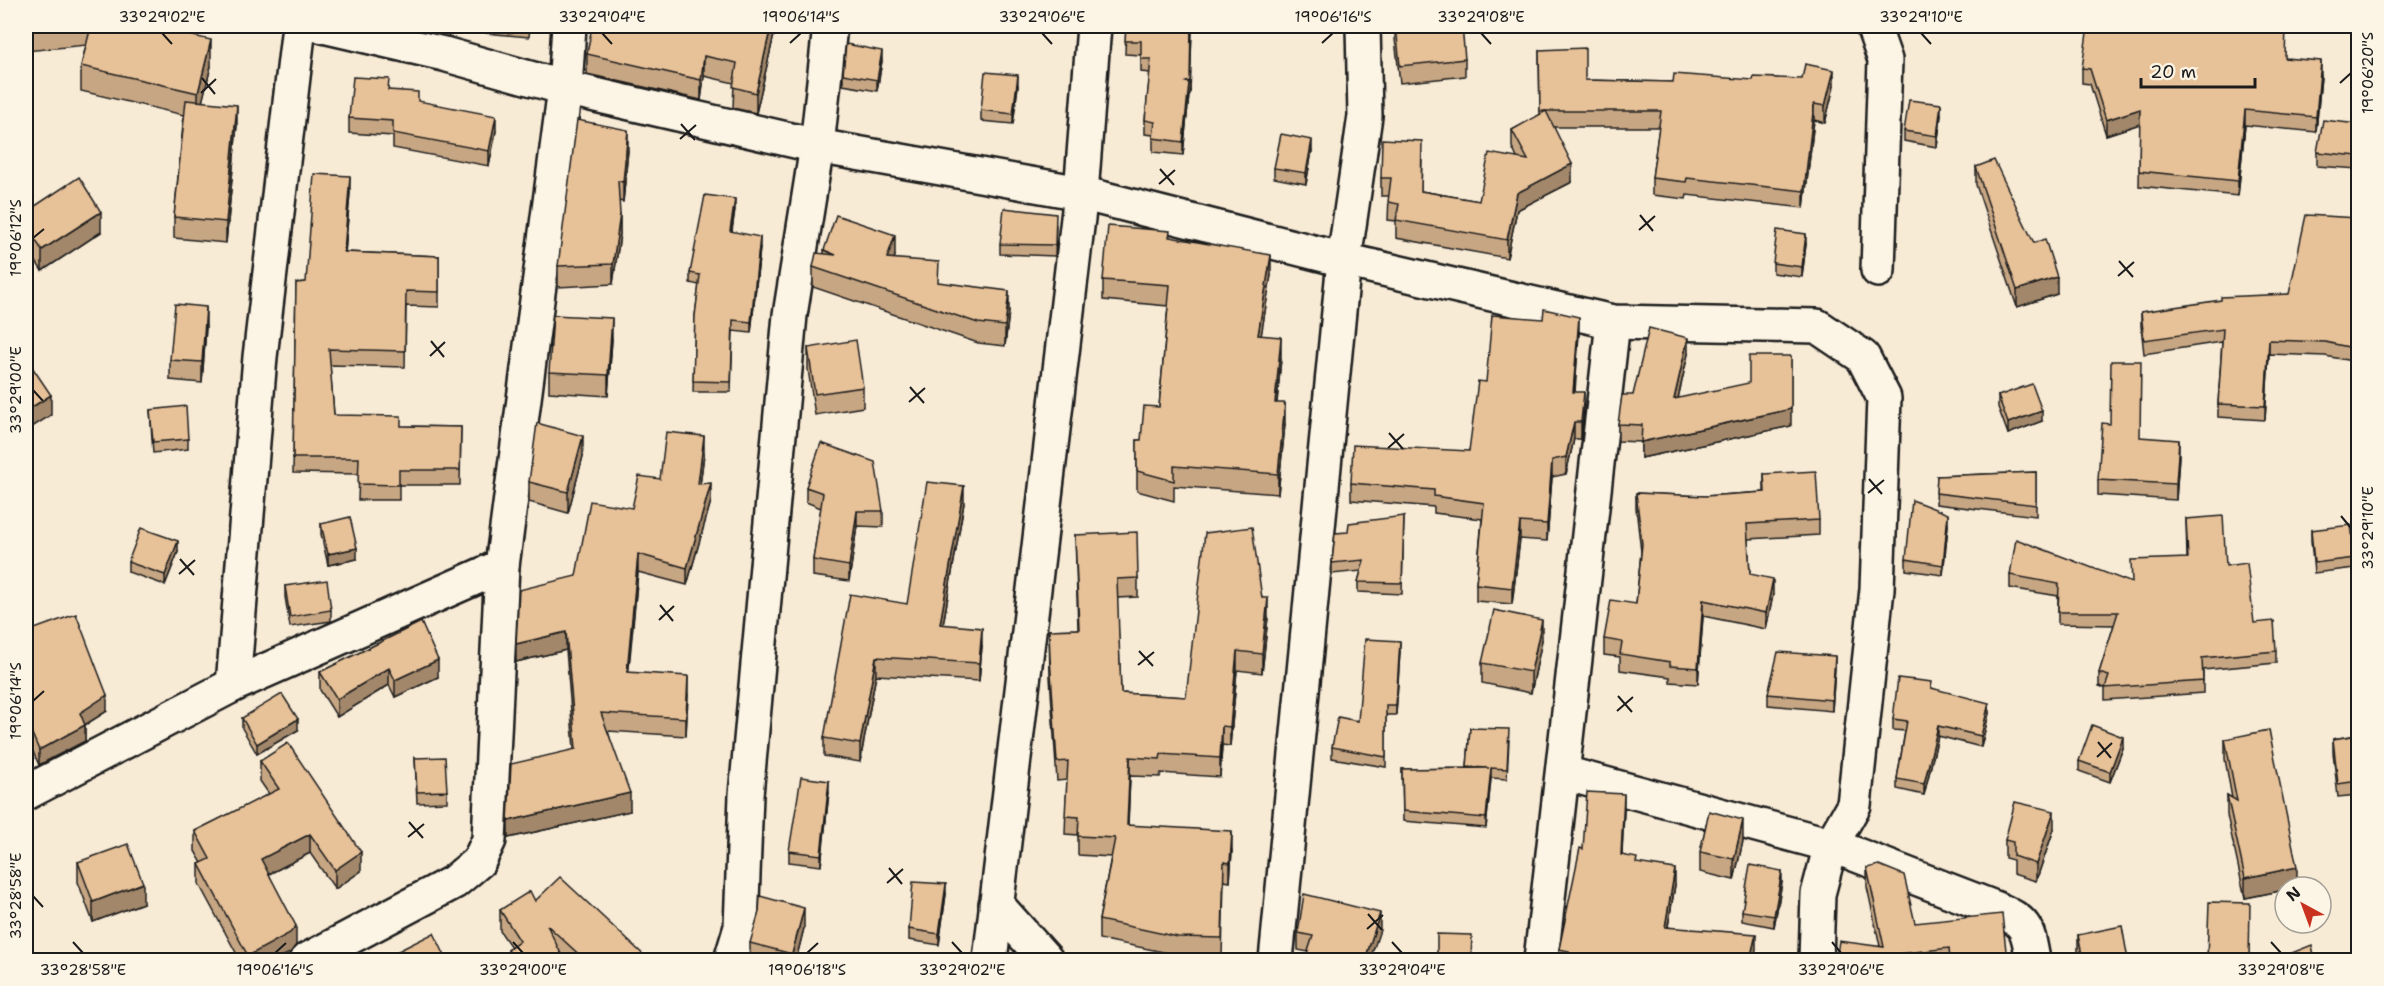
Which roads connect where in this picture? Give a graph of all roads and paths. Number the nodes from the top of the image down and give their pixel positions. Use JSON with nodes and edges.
{"nodes":[{"id":1,"x":299,"y":26,"type":"edge"},
{"id":2,"x":323,"y":26,"type":"edge"},
{"id":3,"x":569,"y":26,"type":"edge"},
{"id":4,"x":830,"y":26,"type":"edge"},
{"id":5,"x":1094,"y":26,"type":"edge"},
{"id":6,"x":1364,"y":26,"type":"edge"},
{"id":7,"x":1873,"y":26,"type":"edge"},
{"id":8,"x":565,"y":88,"type":"junction"},
{"id":9,"x":818,"y":146,"type":"junction"},
{"id":10,"x":1081,"y":193,"type":"junction"},
{"id":11,"x":1344,"y":260,"type":"junction"},
{"id":12,"x":1878,"y":270,"type":"dead end"},
{"id":13,"x":1613,"y":322,"type":"junction"},
{"id":14,"x":502,"y":566,"type":"junction"},
{"id":15,"x":233,"y":685,"type":"junction"},
{"id":16,"x":1564,"y":773,"type":"junction"},
{"id":17,"x":26,"y":793,"type":"edge"},
{"id":18,"x":1832,"y":845,"type":"junction"},
{"id":19,"x":996,"y":904,"type":"junction"},
{"id":20,"x":344,"y":952,"type":"edge"},
{"id":21,"x":307,"y":960,"type":"edge"},
{"id":22,"x":731,"y":960,"type":"edge"},
{"id":23,"x":990,"y":960,"type":"edge"},
{"id":24,"x":1046,"y":960,"type":"edge"},
{"id":25,"x":1276,"y":960,"type":"edge"},
{"id":26,"x":1541,"y":960,"type":"edge"},
{"id":27,"x":1816,"y":960,"type":"edge"},
{"id":28,"x":2033,"y":960,"type":"edge"}],
"edges":[{"from":1,"to":15,"type":"street"},
{"from":2,"to":8,"type":"street"},
{"from":3,"to":8,"type":"street"},
{"from":4,"to":9,"type":"street"},
{"from":5,"to":10,"type":"street"},
{"from":6,"to":11,"type":"street"},
{"from":7,"to":12,"type":"street"},
{"from":8,"to":9,"type":"street"},
{"from":8,"to":14,"type":"street"},
{"from":9,"to":10,"type":"street"},
{"from":9,"to":22,"type":"street"},
{"from":10,"to":11,"type":"street"},
{"from":10,"to":19,"type":"street"},
{"from":11,"to":13,"type":"street"},
{"from":11,"to":25,"type":"street"},
{"from":13,"to":16,"type":"street"},
{"from":13,"to":18,"type":"street"},
{"from":14,"to":15,"type":"street"},
{"from":14,"to":20,"type":"street"},
{"from":15,"to":17,"type":"street"},
{"from":16,"to":18,"type":"street"},
{"from":16,"to":26,"type":"street"},
{"from":18,"to":27,"type":"street"},
{"from":18,"to":28,"type":"street"},
{"from":19,"to":23,"type":"street"},
{"from":19,"to":24,"type":"street"},
{"from":20,"to":21,"type":"street"}]}
